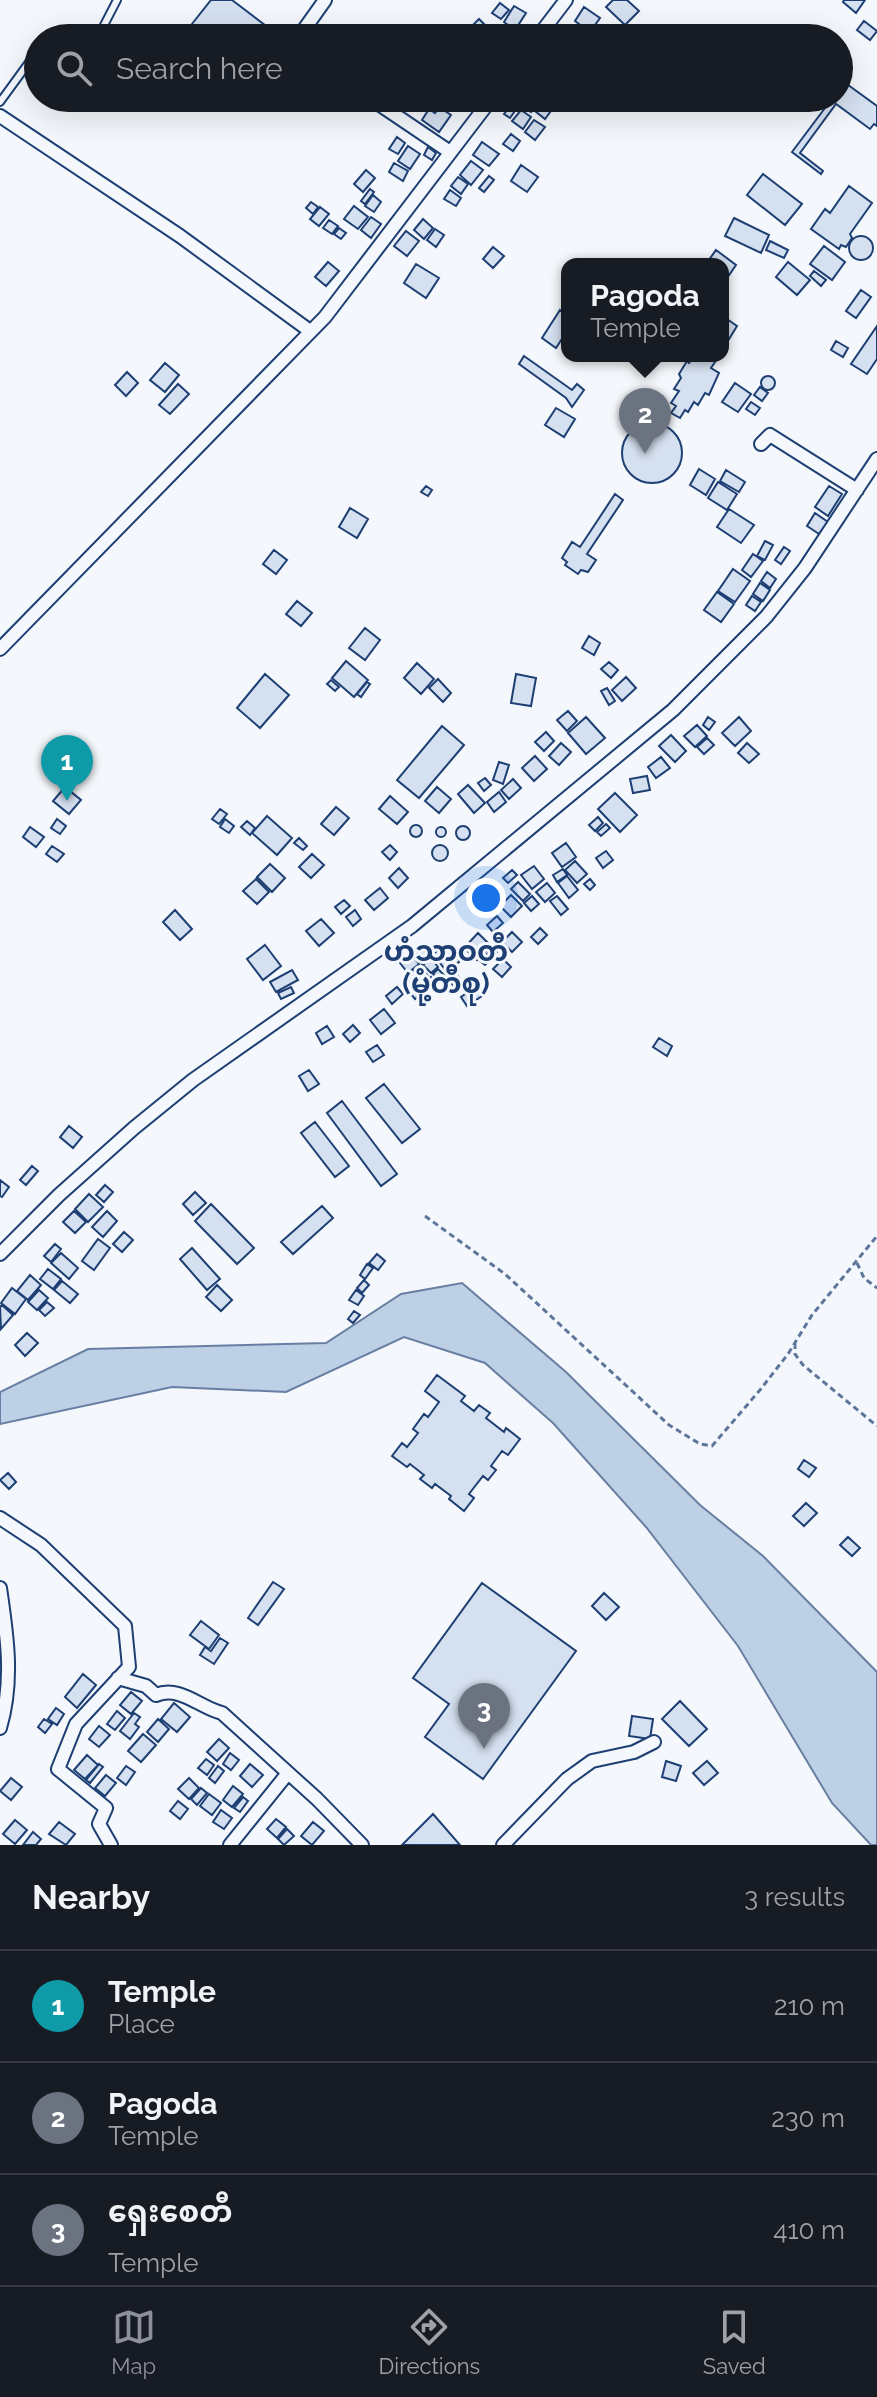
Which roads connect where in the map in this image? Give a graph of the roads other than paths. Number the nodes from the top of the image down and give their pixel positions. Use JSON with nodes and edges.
{"nodes":[{"id":1,"x":117,"y":0,"type":"edge"},
{"id":2,"x":325,"y":0,"type":"edge"},
{"id":3,"x":566,"y":0,"type":"edge"},
{"id":4,"x":105,"y":24,"type":"edge"},
{"id":5,"x":308,"y":24,"type":"edge"},
{"id":6,"x":548,"y":24,"type":"edge"},
{"id":7,"x":24,"y":69,"type":"edge"},
{"id":8,"x":0,"y":102,"type":"edge"},
{"id":9,"x":391,"y":112,"type":"edge"},
{"id":10,"x":481,"y":112,"type":"edge"},
{"id":11,"x":0,"y":116,"type":"edge"},
{"id":12,"x":450,"y":152,"type":"junction"},
{"id":13,"x":310,"y":331,"type":"junction"},
{"id":14,"x":761,"y":444,"type":"dead end"},
{"id":15,"x":877,"y":459,"type":"edge"},
{"id":16,"x":857,"y":490,"type":"junction"},
{"id":17,"x":0,"y":649,"type":"edge"},
{"id":18,"x":0,"y":1254,"type":"edge"},
{"id":19,"x":0,"y":1518,"type":"edge"},
{"id":20,"x":0,"y":1588,"type":"edge"},
{"id":21,"x":118,"y":1678,"type":"junction"},
{"id":22,"x":0,"y":1728,"type":"edge"},
{"id":23,"x":654,"y":1742,"type":"dead end"},
{"id":24,"x":288,"y":1773,"type":"junction"},
{"id":25,"x":111,"y":1845,"type":"edge"},
{"id":26,"x":230,"y":1845,"type":"edge"},
{"id":27,"x":362,"y":1845,"type":"edge"},
{"id":28,"x":503,"y":1845,"type":"edge"}],
"edges":[{"from":1,"to":4,"type":"lane"},
{"from":2,"to":5,"type":"street"},
{"from":3,"to":6,"type":"street"},
{"from":7,"to":8,"type":"lane"},
{"from":9,"to":12,"type":"street"},
{"from":10,"to":12,"type":"street"},
{"from":11,"to":13,"type":"street"},
{"from":12,"to":13,"type":"street"},
{"from":13,"to":17,"type":"street"},
{"from":14,"to":16,"type":"street"},
{"from":15,"to":16,"type":"street"},
{"from":16,"to":18,"type":"street"},
{"from":19,"to":21,"type":"street"},
{"from":20,"to":22,"type":"street"},
{"from":21,"to":24,"type":"street"},
{"from":21,"to":25,"type":"street"},
{"from":23,"to":28,"type":"street"},
{"from":24,"to":26,"type":"street"},
{"from":24,"to":27,"type":"street"}]}
